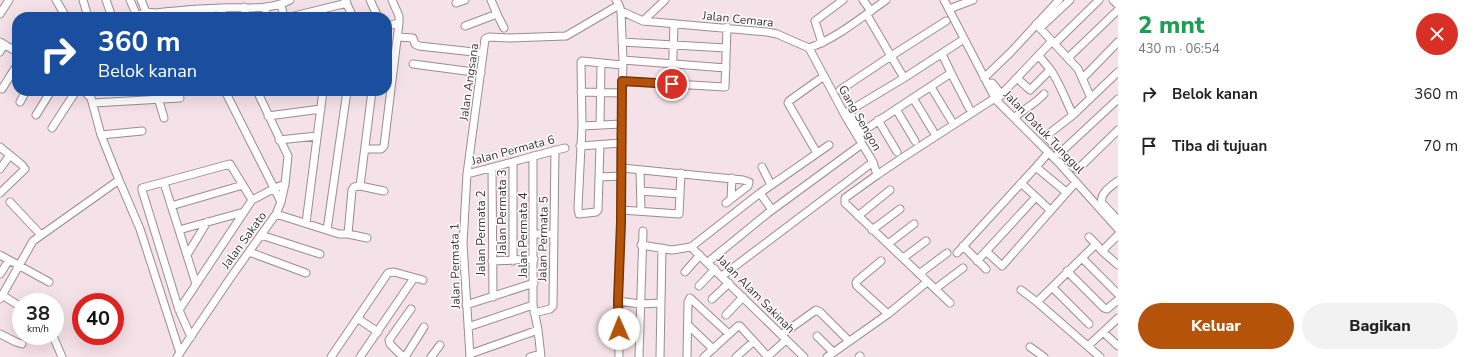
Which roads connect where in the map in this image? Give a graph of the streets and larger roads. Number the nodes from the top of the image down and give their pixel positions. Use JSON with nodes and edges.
{"nodes":[{"id":1,"x":9,"y":0,"type":"edge"},
{"id":2,"x":56,"y":0,"type":"edge"},
{"id":3,"x":83,"y":0,"type":"edge"},
{"id":4,"x":106,"y":0,"type":"edge"},
{"id":5,"x":130,"y":0,"type":"edge"},
{"id":6,"x":141,"y":0,"type":"edge"},
{"id":7,"x":290,"y":0,"type":"edge"},
{"id":8,"x":370,"y":0,"type":"edge"},
{"id":9,"x":392,"y":0,"type":"edge"},
{"id":10,"x":464,"y":0,"type":"edge"},
{"id":11,"x":491,"y":0,"type":"edge"},
{"id":12,"x":665,"y":0,"type":"edge"},
{"id":13,"x":843,"y":0,"type":"edge"},
{"id":14,"x":863,"y":0,"type":"edge"},
{"id":15,"x":886,"y":0,"type":"edge"},
{"id":16,"x":944,"y":0,"type":"edge"},
{"id":17,"x":973,"y":0,"type":"edge"},
{"id":18,"x":1059,"y":0,"type":"edge"},
{"id":19,"x":1070,"y":0,"type":"edge"},
{"id":20,"x":1099,"y":0,"type":"edge"},
{"id":21,"x":1114,"y":0,"type":"edge"},
{"id":22,"x":346,"y":2,"type":"edge"},
{"id":23,"x":456,"y":4,"type":"dead end"},
{"id":24,"x":281,"y":5,"type":"junction"},
{"id":25,"x":619,"y":5,"type":"edge"},
{"id":26,"x":952,"y":5,"type":"edge"},
{"id":27,"x":1118,"y":5,"type":"edge"},
{"id":28,"x":244,"y":7,"type":"junction"},
{"id":29,"x":265,"y":7,"type":"junction"},
{"id":30,"x":222,"y":8,"type":"junction"},
{"id":31,"x":198,"y":9,"type":"junction"},
{"id":32,"x":1118,"y":10,"type":"edge"},
{"id":33,"x":63,"y":12,"type":"edge"},
{"id":34,"x":87,"y":12,"type":"edge"},
{"id":35,"x":110,"y":12,"type":"edge"},
{"id":36,"x":134,"y":12,"type":"edge"},
{"id":37,"x":146,"y":12,"type":"edge"},
{"id":38,"x":187,"y":12,"type":"edge"},
{"id":39,"x":199,"y":12,"type":"edge"},
{"id":40,"x":223,"y":12,"type":"edge"},
{"id":41,"x":245,"y":12,"type":"edge"},
{"id":42,"x":266,"y":12,"type":"edge"},
{"id":43,"x":283,"y":12,"type":"edge"},
{"id":44,"x":309,"y":12,"type":"edge"},
{"id":45,"x":351,"y":12,"type":"edge"},
{"id":46,"x":376,"y":12,"type":"edge"},
{"id":47,"x":869,"y":13,"type":"junction"},
{"id":48,"x":0,"y":14,"type":"edge"},
{"id":49,"x":497,"y":14,"type":"junction"},
{"id":50,"x":643,"y":21,"type":"junction"},
{"id":51,"x":946,"y":21,"type":"dead end"},
{"id":52,"x":399,"y":23,"type":"junction"},
{"id":53,"x":674,"y":24,"type":"junction"},
{"id":54,"x":392,"y":25,"type":"edge"},
{"id":55,"x":465,"y":26,"type":"dead end"},
{"id":56,"x":1038,"y":26,"type":"junction"},
{"id":57,"x":726,"y":27,"type":"junction"},
{"id":58,"x":504,"y":28,"type":"dead end"},
{"id":59,"x":398,"y":37,"type":"junction"},
{"id":60,"x":964,"y":38,"type":"junction"},
{"id":61,"x":622,"y":42,"type":"junction"},
{"id":62,"x":1054,"y":42,"type":"junction"},
{"id":63,"x":1118,"y":42,"type":"edge"},
{"id":64,"x":2,"y":43,"type":"edge"},
{"id":65,"x":822,"y":43,"type":"junction"},
{"id":66,"x":673,"y":45,"type":"junction"},
{"id":67,"x":726,"y":48,"type":"junction"},
{"id":68,"x":809,"y":48,"type":"junction"},
{"id":69,"x":12,"y":49,"type":"edge"},
{"id":70,"x":0,"y":52,"type":"edge"},
{"id":71,"x":483,"y":53,"type":"junction"},
{"id":72,"x":942,"y":54,"type":"junction"},
{"id":73,"x":891,"y":56,"type":"junction"},
{"id":74,"x":1039,"y":56,"type":"junction"},
{"id":75,"x":1068,"y":58,"type":"junction"},
{"id":76,"x":601,"y":63,"type":"junction"},
{"id":77,"x":623,"y":63,"type":"junction"},
{"id":78,"x":413,"y":64,"type":"dead end"},
{"id":79,"x":672,"y":65,"type":"junction"},
{"id":80,"x":726,"y":68,"type":"junction"},
{"id":81,"x":1050,"y":69,"type":"junction"},
{"id":82,"x":1118,"y":72,"type":"edge"},
{"id":83,"x":12,"y":73,"type":"edge"},
{"id":84,"x":481,"y":73,"type":"junction"},
{"id":85,"x":951,"y":73,"type":"junction"},
{"id":86,"x":824,"y":76,"type":"junction"},
{"id":87,"x":904,"y":78,"type":"junction"},
{"id":88,"x":984,"y":78,"type":"junction"},
{"id":89,"x":1083,"y":78,"type":"junction"},
{"id":90,"x":1018,"y":79,"type":"junction"},
{"id":91,"x":622,"y":81,"type":"junction"},
{"id":92,"x":392,"y":84,"type":"edge"},
{"id":93,"x":672,"y":84,"type":"junction"},
{"id":94,"x":988,"y":85,"type":"junction"},
{"id":95,"x":931,"y":87,"type":"junction"},
{"id":96,"x":2,"y":89,"type":"dead end"},
{"id":97,"x":840,"y":90,"type":"dead end"},
{"id":98,"x":581,"y":92,"type":"junction"},
{"id":99,"x":600,"y":93,"type":"junction"},
{"id":100,"x":622,"y":93,"type":"junction"},
{"id":101,"x":1044,"y":94,"type":"dead end"},
{"id":102,"x":1002,"y":95,"type":"junction"},
{"id":103,"x":23,"y":96,"type":"edge"},
{"id":104,"x":48,"y":96,"type":"edge"},
{"id":105,"x":73,"y":96,"type":"edge"},
{"id":106,"x":89,"y":96,"type":"edge"},
{"id":107,"x":158,"y":96,"type":"edge"},
{"id":108,"x":229,"y":96,"type":"edge"},
{"id":109,"x":259,"y":96,"type":"edge"},
{"id":110,"x":322,"y":96,"type":"edge"},
{"id":111,"x":346,"y":96,"type":"edge"},
{"id":112,"x":371,"y":96,"type":"edge"},
{"id":113,"x":390,"y":96,"type":"edge"},
{"id":114,"x":180,"y":98,"type":"dead end"},
{"id":115,"x":913,"y":98,"type":"junction"},
{"id":116,"x":1091,"y":98,"type":"junction"},
{"id":117,"x":996,"y":99,"type":"junction"},
{"id":118,"x":1118,"y":99,"type":"edge"},
{"id":119,"x":159,"y":100,"type":"junction"},
{"id":120,"x":20,"y":102,"type":"dead end"},
{"id":121,"x":93,"y":104,"type":"junction"},
{"id":122,"x":969,"y":108,"type":"dead end"},
{"id":123,"x":321,"y":109,"type":"junction"},
{"id":124,"x":896,"y":109,"type":"junction"},
{"id":125,"x":847,"y":113,"type":"junction"},
{"id":126,"x":36,"y":115,"type":"dead end"},
{"id":127,"x":1073,"y":115,"type":"junction"},
{"id":128,"x":268,"y":116,"type":"junction"},
{"id":129,"x":164,"y":118,"type":"dead end"},
{"id":130,"x":1014,"y":118,"type":"junction"},
{"id":131,"x":878,"y":120,"type":"junction"},
{"id":132,"x":951,"y":120,"type":"dead end"},
{"id":133,"x":621,"y":124,"type":"junction"},
{"id":134,"x":600,"y":125,"type":"junction"},
{"id":135,"x":582,"y":126,"type":"junction"},
{"id":136,"x":52,"y":128,"type":"dead end"},
{"id":137,"x":933,"y":130,"type":"dead end"},
{"id":138,"x":1118,"y":130,"type":"edge"},
{"id":139,"x":142,"y":131,"type":"dead end"},
{"id":140,"x":859,"y":134,"type":"junction"},
{"id":141,"x":102,"y":135,"type":"junction"},
{"id":142,"x":317,"y":136,"type":"junction"},
{"id":143,"x":279,"y":140,"type":"junction"},
{"id":144,"x":915,"y":141,"type":"dead end"},
{"id":145,"x":621,"y":143,"type":"junction"},
{"id":146,"x":862,"y":144,"type":"junction"},
{"id":147,"x":600,"y":145,"type":"junction"},
{"id":148,"x":829,"y":145,"type":"dead end"},
{"id":149,"x":580,"y":146,"type":"junction"},
{"id":150,"x":0,"y":148,"type":"edge"},
{"id":151,"x":565,"y":148,"type":"dead end"},
{"id":152,"x":366,"y":149,"type":"junction"},
{"id":153,"x":555,"y":150,"type":"junction"},
{"id":154,"x":897,"y":152,"type":"dead end"},
{"id":155,"x":1060,"y":152,"type":"junction"},
{"id":156,"x":817,"y":153,"type":"junction"},
{"id":157,"x":1048,"y":153,"type":"junction"},
{"id":158,"x":10,"y":155,"type":"junction"},
{"id":159,"x":534,"y":156,"type":"junction"},
{"id":160,"x":1054,"y":159,"type":"junction"},
{"id":161,"x":873,"y":162,"type":"junction"},
{"id":162,"x":513,"y":163,"type":"junction"},
{"id":163,"x":762,"y":167,"type":"dead end"},
{"id":164,"x":1036,"y":167,"type":"junction"},
{"id":165,"x":492,"y":168,"type":"junction"},
{"id":166,"x":622,"y":168,"type":"junction"},
{"id":167,"x":0,"y":169,"type":"edge"},
{"id":168,"x":640,"y":170,"type":"junction"},
{"id":169,"x":681,"y":173,"type":"junction"},
{"id":170,"x":877,"y":173,"type":"junction"},
{"id":171,"x":467,"y":174,"type":"junction"},
{"id":172,"x":621,"y":176,"type":"junction"},
{"id":173,"x":600,"y":177,"type":"junction"},
{"id":174,"x":732,"y":178,"type":"junction"},
{"id":175,"x":119,"y":180,"type":"junction"},
{"id":176,"x":1076,"y":182,"type":"junction"},
{"id":177,"x":164,"y":183,"type":"junction"},
{"id":178,"x":1022,"y":183,"type":"junction"},
{"id":179,"x":285,"y":184,"type":"junction"},
{"id":180,"x":243,"y":185,"type":"junction"},
{"id":181,"x":771,"y":185,"type":"junction"},
{"id":182,"x":360,"y":186,"type":"junction"},
{"id":183,"x":1116,"y":186,"type":"edge"},
{"id":184,"x":275,"y":188,"type":"junction"},
{"id":185,"x":890,"y":190,"type":"dead end"},
{"id":186,"x":384,"y":191,"type":"dead end"},
{"id":187,"x":641,"y":191,"type":"junction"},
{"id":188,"x":760,"y":192,"type":"junction"},
{"id":189,"x":1066,"y":192,"type":"junction"},
{"id":190,"x":0,"y":193,"type":"edge"},
{"id":191,"x":680,"y":194,"type":"junction"},
{"id":192,"x":1036,"y":197,"type":"junction"},
{"id":193,"x":252,"y":200,"type":"junction"},
{"id":194,"x":10,"y":202,"type":"dead end"},
{"id":195,"x":280,"y":202,"type":"junction"},
{"id":196,"x":171,"y":206,"type":"junction"},
{"id":197,"x":900,"y":209,"type":"dead end"},
{"id":198,"x":621,"y":210,"type":"junction"},
{"id":199,"x":772,"y":210,"type":"junction"},
{"id":200,"x":1050,"y":210,"type":"junction"},
{"id":201,"x":641,"y":211,"type":"junction"},
{"id":202,"x":244,"y":212,"type":"junction"},
{"id":203,"x":276,"y":214,"type":"junction"},
{"id":204,"x":858,"y":216,"type":"junction"},
{"id":205,"x":1118,"y":220,"type":"edge"},
{"id":206,"x":207,"y":222,"type":"junction"},
{"id":207,"x":306,"y":223,"type":"junction"},
{"id":208,"x":914,"y":224,"type":"dead end"},
{"id":209,"x":1118,"y":229,"type":"edge"},
{"id":210,"x":179,"y":230,"type":"junction"},
{"id":211,"x":327,"y":230,"type":"junction"},
{"id":212,"x":872,"y":230,"type":"junction"},
{"id":213,"x":643,"y":231,"type":"dead end"},
{"id":214,"x":261,"y":234,"type":"junction"},
{"id":215,"x":348,"y":234,"type":"junction"},
{"id":216,"x":533,"y":234,"type":"junction"},
{"id":217,"x":553,"y":234,"type":"junction"},
{"id":218,"x":41,"y":235,"type":"junction"},
{"id":219,"x":1118,"y":235,"type":"edge"},
{"id":220,"x":1089,"y":237,"type":"dead end"},
{"id":221,"x":367,"y":238,"type":"dead end"},
{"id":222,"x":926,"y":241,"type":"dead end"},
{"id":223,"x":888,"y":244,"type":"junction"},
{"id":224,"x":1096,"y":244,"type":"junction"},
{"id":225,"x":641,"y":245,"type":"junction"},
{"id":226,"x":964,"y":246,"type":"junction"},
{"id":227,"x":691,"y":247,"type":"junction"},
{"id":228,"x":662,"y":248,"type":"junction"},
{"id":229,"x":1102,"y":251,"type":"junction"},
{"id":230,"x":249,"y":252,"type":"junction"},
{"id":231,"x":987,"y":252,"type":"junction"},
{"id":232,"x":947,"y":253,"type":"dead end"},
{"id":233,"x":957,"y":253,"type":"dead end"},
{"id":234,"x":320,"y":254,"type":"dead end"},
{"id":235,"x":0,"y":255,"type":"edge"},
{"id":236,"x":187,"y":255,"type":"junction"},
{"id":237,"x":700,"y":255,"type":"junction"},
{"id":238,"x":903,"y":258,"type":"junction"},
{"id":239,"x":1082,"y":258,"type":"junction"},
{"id":240,"x":9,"y":260,"type":"junction"},
{"id":241,"x":534,"y":260,"type":"junction"},
{"id":242,"x":492,"y":261,"type":"junction"},
{"id":243,"x":513,"y":261,"type":"junction"},
{"id":244,"x":881,"y":261,"type":"dead end"},
{"id":245,"x":977,"y":261,"type":"junction"},
{"id":246,"x":708,"y":262,"type":"junction"},
{"id":247,"x":19,"y":265,"type":"junction"},
{"id":248,"x":1118,"y":265,"type":"edge"},
{"id":249,"x":963,"y":268,"type":"dead end"},
{"id":250,"x":715,"y":269,"type":"junction"},
{"id":251,"x":986,"y":269,"type":"dead end"},
{"id":252,"x":1067,"y":271,"type":"junction"},
{"id":253,"x":685,"y":272,"type":"dead end"},
{"id":254,"x":306,"y":273,"type":"dead end"},
{"id":255,"x":0,"y":274,"type":"edge"},
{"id":256,"x":919,"y":274,"type":"junction"},
{"id":257,"x":722,"y":276,"type":"junction"},
{"id":258,"x":414,"y":278,"type":"junction"},
{"id":259,"x":423,"y":280,"type":"dead end"},
{"id":260,"x":49,"y":282,"type":"dead end"},
{"id":261,"x":927,"y":282,"type":"junction"},
{"id":262,"x":534,"y":283,"type":"junction"},
{"id":263,"x":730,"y":283,"type":"junction"},
{"id":264,"x":196,"y":284,"type":"junction"},
{"id":265,"x":699,"y":286,"type":"dead end"},
{"id":266,"x":1052,"y":287,"type":"junction"},
{"id":267,"x":935,"y":289,"type":"junction"},
{"id":268,"x":1021,"y":290,"type":"dead end"},
{"id":269,"x":1118,"y":294,"type":"edge"},
{"id":270,"x":1,"y":297,"type":"edge"},
{"id":271,"x":493,"y":297,"type":"junction"},
{"id":272,"x":743,"y":297,"type":"junction"},
{"id":273,"x":712,"y":299,"type":"dead end"},
{"id":274,"x":1118,"y":300,"type":"edge"},
{"id":275,"x":618,"y":301,"type":"junction"},
{"id":276,"x":12,"y":302,"type":"edge"},
{"id":277,"x":1037,"y":302,"type":"junction"},
{"id":278,"x":661,"y":303,"type":"junction"},
{"id":279,"x":950,"y":303,"type":"dead end"},
{"id":280,"x":640,"y":304,"type":"junction"},
{"id":281,"x":466,"y":305,"type":"junction"},
{"id":282,"x":533,"y":305,"type":"junction"},
{"id":283,"x":411,"y":309,"type":"dead end"},
{"id":284,"x":179,"y":310,"type":"junction"},
{"id":285,"x":534,"y":313,"type":"junction"},
{"id":286,"x":726,"y":314,"type":"dead end"},
{"id":287,"x":888,"y":314,"type":"junction"},
{"id":288,"x":357,"y":318,"type":"junction"},
{"id":289,"x":1118,"y":318,"type":"edge"},
{"id":290,"x":1089,"y":324,"type":"dead end"},
{"id":291,"x":688,"y":325,"type":"junction"},
{"id":292,"x":424,"y":327,"type":"dead end"},
{"id":293,"x":468,"y":327,"type":"junction"},
{"id":294,"x":538,"y":330,"type":"junction"},
{"id":295,"x":378,"y":332,"type":"junction"},
{"id":296,"x":1103,"y":332,"type":"junction"},
{"id":297,"x":0,"y":334,"type":"edge"},
{"id":298,"x":729,"y":334,"type":"junction"},
{"id":299,"x":817,"y":336,"type":"dead end"},
{"id":300,"x":190,"y":337,"type":"junction"},
{"id":301,"x":784,"y":337,"type":"junction"},
{"id":302,"x":12,"y":340,"type":"edge"},
{"id":303,"x":850,"y":341,"type":"junction"},
{"id":304,"x":753,"y":342,"type":"junction"},
{"id":305,"x":57,"y":345,"type":"edge"},
{"id":306,"x":440,"y":345,"type":"dead end"},
{"id":307,"x":1088,"y":346,"type":"junction"},
{"id":308,"x":1118,"y":346,"type":"edge"},
{"id":309,"x":1030,"y":347,"type":"dead end"},
{"id":310,"x":713,"y":349,"type":"junction"},
{"id":311,"x":833,"y":352,"type":"junction"},
{"id":312,"x":178,"y":355,"type":"edge"},
{"id":313,"x":470,"y":355,"type":"edge"},
{"id":314,"x":541,"y":355,"type":"edge"},
{"id":315,"x":62,"y":357,"type":"edge"},
{"id":316,"x":331,"y":357,"type":"edge"},
{"id":317,"x":360,"y":357,"type":"edge"},
{"id":318,"x":404,"y":357,"type":"edge"},
{"id":319,"x":431,"y":357,"type":"edge"},
{"id":320,"x":530,"y":357,"type":"edge"},
{"id":321,"x":620,"y":357,"type":"edge"},
{"id":322,"x":639,"y":357,"type":"edge"},
{"id":323,"x":660,"y":357,"type":"edge"},
{"id":324,"x":687,"y":357,"type":"edge"},
{"id":325,"x":704,"y":357,"type":"edge"},
{"id":326,"x":736,"y":357,"type":"edge"},
{"id":327,"x":768,"y":357,"type":"edge"},
{"id":328,"x":804,"y":357,"type":"edge"},
{"id":329,"x":827,"y":357,"type":"edge"},
{"id":330,"x":1044,"y":357,"type":"edge"},
{"id":331,"x":1100,"y":357,"type":"edge"}],
"edges":[{"from":1,"to":48,"type":"street"},
{"from":2,"to":33,"type":"street"},
{"from":3,"to":34,"type":"street"},
{"from":4,"to":35,"type":"street"},
{"from":5,"to":36,"type":"street"},
{"from":6,"to":37,"type":"street"},
{"from":7,"to":24,"type":"street"},
{"from":8,"to":46,"type":"street"},
{"from":9,"to":52,"type":"street"},
{"from":10,"to":23,"type":"street"},
{"from":11,"to":49,"type":"street"},
{"from":12,"to":50,"type":"street"},
{"from":13,"to":65,"type":"street"},
{"from":14,"to":47,"type":"street"},
{"from":15,"to":47,"type":"street"},
{"from":16,"to":26,"type":"street","name":"Jalan Datuk Tunggul"},
{"from":17,"to":26,"type":"street"},
{"from":18,"to":56,"type":"street"},
{"from":19,"to":56,"type":"street"},
{"from":20,"to":62,"type":"street"},
{"from":21,"to":27,"type":"street"},
{"from":22,"to":44,"type":"street"},
{"from":22,"to":45,"type":"street"},
{"from":24,"to":29,"type":"street"},
{"from":24,"to":43,"type":"street"},
{"from":25,"to":50,"type":"street","name":"Jalan Cemara"},
{"from":25,"to":61,"type":"street"},
{"from":25,"to":71,"type":"street","name":"Jalan Angsana"},
{"from":26,"to":60,"type":"street","name":"Jalan Datuk Tunggul"},
{"from":28,"to":29,"type":"street"},
{"from":28,"to":30,"type":"street"},
{"from":28,"to":41,"type":"street"},
{"from":29,"to":42,"type":"street"},
{"from":30,"to":31,"type":"street"},
{"from":30,"to":40,"type":"street"},
{"from":31,"to":38,"type":"street"},
{"from":31,"to":39,"type":"street"},
{"from":32,"to":75,"type":"street"},
{"from":47,"to":65,"type":"street"},
{"from":47,"to":73,"type":"street"},
{"from":49,"to":55,"type":"street"},
{"from":49,"to":58,"type":"street"},
{"from":50,"to":53,"type":"street","name":"Jalan Cemara"},
{"from":51,"to":73,"type":"street"},
{"from":52,"to":54,"type":"street"},
{"from":52,"to":59,"type":"street"},
{"from":53,"to":57,"type":"street","name":"Jalan Cemara"},
{"from":53,"to":66,"type":"street"},
{"from":56,"to":62,"type":"street"},
{"from":56,"to":88,"type":"street"},
{"from":57,"to":67,"type":"street"},
{"from":57,"to":68,"type":"street","name":"Jalan Cemara"},
{"from":59,"to":71,"type":"street"},
{"from":59,"to":92,"type":"street"},
{"from":60,"to":72,"type":"street"},
{"from":60,"to":88,"type":"street","name":"Jalan Datuk Tunggul"},
{"from":61,"to":66,"type":"street"},
{"from":61,"to":77,"type":"street"},
{"from":62,"to":74,"type":"street"},
{"from":62,"to":75,"type":"street"},
{"from":63,"to":89,"type":"street"},
{"from":64,"to":69,"type":"street"},
{"from":64,"to":70,"type":"street"},
{"from":65,"to":68,"type":"street"},
{"from":66,"to":67,"type":"street"},
{"from":66,"to":79,"type":"street"},
{"from":67,"to":80,"type":"street"},
{"from":68,"to":86,"type":"street","name":"Gang Sengon"},
{"from":71,"to":84,"type":"street","name":"Jalan Angsana"},
{"from":72,"to":85,"type":"street"},
{"from":72,"to":87,"type":"street"},
{"from":73,"to":87,"type":"street"},
{"from":73,"to":97,"type":"street"},
{"from":74,"to":81,"type":"street"},
{"from":74,"to":90,"type":"street"},
{"from":75,"to":89,"type":"street"},
{"from":76,"to":77,"type":"street"},
{"from":76,"to":98,"type":"street"},
{"from":76,"to":99,"type":"street"},
{"from":77,"to":79,"type":"street"},
{"from":77,"to":91,"type":"street"},
{"from":78,"to":84,"type":"street"},
{"from":79,"to":80,"type":"street"},
{"from":79,"to":93,"type":"street"},
{"from":80,"to":93,"type":"street"},
{"from":81,"to":90,"type":"street"},
{"from":81,"to":127,"type":"street"},
{"from":82,"to":116,"type":"street"},
{"from":83,"to":96,"type":"street"},
{"from":84,"to":171,"type":"street","name":"Jalan Angsana"},
{"from":85,"to":95,"type":"street"},
{"from":85,"to":122,"type":"street"},
{"from":86,"to":125,"type":"street","name":"Gang Sengon"},
{"from":86,"to":156,"type":"street"},
{"from":87,"to":125,"type":"street"},
{"from":88,"to":94,"type":"street","name":"Jalan Datuk Tunggul"},
{"from":89,"to":116,"type":"street"},
{"from":90,"to":102,"type":"street"},
{"from":91,"to":93,"type":"street"},
{"from":91,"to":100,"type":"street"},
{"from":94,"to":102,"type":"street"},
{"from":94,"to":117,"type":"street","name":"Jalan Datuk Tunggul"},
{"from":95,"to":115,"type":"street"},
{"from":95,"to":132,"type":"street"},
{"from":98,"to":99,"type":"street"},
{"from":98,"to":135,"type":"street"},
{"from":99,"to":100,"type":"street"},
{"from":99,"to":134,"type":"street"},
{"from":100,"to":133,"type":"street"},
{"from":101,"to":130,"type":"street"},
{"from":102,"to":117,"type":"street"},
{"from":103,"to":120,"type":"street"},
{"from":104,"to":126,"type":"street"},
{"from":105,"to":136,"type":"street"},
{"from":106,"to":121,"type":"street"},
{"from":107,"to":119,"type":"street"},
{"from":108,"to":184,"type":"street"},
{"from":109,"to":128,"type":"street"},
{"from":110,"to":123,"type":"street"},
{"from":111,"to":211,"type":"street"},
{"from":112,"to":152,"type":"street"},
{"from":113,"to":152,"type":"street"},
{"from":114,"to":119,"type":"street"},
{"from":115,"to":124,"type":"street"},
{"from":115,"to":137,"type":"street"},
{"from":116,"to":127,"type":"street"},
{"from":117,"to":130,"type":"street","name":"Jalan Datuk Tunggul"},
{"from":117,"to":170,"type":"street"},
{"from":118,"to":155,"type":"street"},
{"from":119,"to":121,"type":"street"},
{"from":119,"to":129,"type":"street"},
{"from":121,"to":141,"type":"street"},
{"from":123,"to":128,"type":"street"},
{"from":123,"to":142,"type":"street"},
{"from":124,"to":131,"type":"street"},
{"from":124,"to":144,"type":"street"},
{"from":125,"to":140,"type":"street","name":"Gang Sengon"},
{"from":127,"to":155,"type":"street"},
{"from":128,"to":143,"type":"street"},
{"from":130,"to":157,"type":"street","name":"Jalan Datuk Tunggul"},
{"from":131,"to":140,"type":"street"},
{"from":131,"to":154,"type":"street"},
{"from":133,"to":134,"type":"street"},
{"from":133,"to":145,"type":"street"},
{"from":134,"to":135,"type":"street"},
{"from":135,"to":149,"type":"street"},
{"from":138,"to":155,"type":"street"},
{"from":139,"to":141,"type":"street"},
{"from":140,"to":146,"type":"street","name":"Gang Sengon"},
{"from":141,"to":175,"type":"street"},
{"from":142,"to":143,"type":"street"},
{"from":142,"to":207,"type":"street"},
{"from":143,"to":179,"type":"street"},
{"from":145,"to":147,"type":"street"},
{"from":145,"to":166,"type":"street"},
{"from":146,"to":161,"type":"street","name":"Gang Sengon"},
{"from":146,"to":199,"type":"street"},
{"from":147,"to":149,"type":"street"},
{"from":147,"to":173,"type":"street"},
{"from":148,"to":156,"type":"street"},
{"from":149,"to":173,"type":"street"},
{"from":150,"to":158,"type":"street"},
{"from":151,"to":153,"type":"street","name":"Jalan Permata 6"},
{"from":152,"to":182,"type":"street"},
{"from":153,"to":159,"type":"street","name":"Jalan Permata 6"},
{"from":153,"to":217,"type":"street","name":"Jalan Permata 5"},
{"from":155,"to":160,"type":"street"},
{"from":156,"to":181,"type":"street"},
{"from":157,"to":160,"type":"street","name":"Jalan Datuk Tunggul"},
{"from":157,"to":164,"type":"street"},
{"from":158,"to":167,"type":"street"},
{"from":158,"to":190,"type":"street"},
{"from":159,"to":162,"type":"street","name":"Jalan Permata 6"},
{"from":159,"to":216,"type":"street","name":"Jalan Permata 4"},
{"from":160,"to":176,"type":"street","name":"Jalan Datuk Tunggul"},
{"from":161,"to":170,"type":"street","name":"Gang Sengon"},
{"from":161,"to":257,"type":"street"},
{"from":162,"to":165,"type":"street","name":"Jalan Permata 6"},
{"from":162,"to":243,"type":"street","name":"Jalan Permata 3"},
{"from":163,"to":181,"type":"street"},
{"from":164,"to":178,"type":"street"},
{"from":164,"to":189,"type":"street"},
{"from":165,"to":171,"type":"street","name":"Jalan Permata 6"},
{"from":165,"to":242,"type":"street","name":"Jalan Permata 2"},
{"from":166,"to":168,"type":"street"},
{"from":166,"to":172,"type":"street"},
{"from":168,"to":169,"type":"street"},
{"from":168,"to":187,"type":"street"},
{"from":169,"to":174,"type":"street"},
{"from":169,"to":191,"type":"street"},
{"from":170,"to":204,"type":"street"},
{"from":171,"to":281,"type":"street","name":"Jalan Permata 1"},
{"from":172,"to":173,"type":"street"},
{"from":172,"to":198,"type":"street"},
{"from":174,"to":174,"type":"street"},
{"from":175,"to":218,"type":"street"},
{"from":175,"to":312,"type":"street"},
{"from":176,"to":189,"type":"street"},
{"from":176,"to":209,"type":"street","name":"Jalan Datuk Tunggul"},
{"from":177,"to":180,"type":"street"},
{"from":177,"to":196,"type":"street"},
{"from":177,"to":284,"type":"street"},
{"from":178,"to":192,"type":"street"},
{"from":178,"to":226,"type":"street"},
{"from":179,"to":184,"type":"street"},
{"from":179,"to":195,"type":"street"},
{"from":180,"to":193,"type":"street"},
{"from":180,"to":196,"type":"street"},
{"from":181,"to":188,"type":"street"},
{"from":182,"to":186,"type":"street"},
{"from":182,"to":215,"type":"street"},
{"from":183,"to":205,"type":"street"},
{"from":184,"to":193,"type":"street"},
{"from":184,"to":195,"type":"street"},
{"from":185,"to":204,"type":"street"},
{"from":187,"to":191,"type":"street"},
{"from":187,"to":201,"type":"street"},
{"from":188,"to":199,"type":"street"},
{"from":188,"to":227,"type":"street"},
{"from":189,"to":200,"type":"street"},
{"from":191,"to":201,"type":"street"},
{"from":192,"to":200,"type":"street"},
{"from":192,"to":231,"type":"street"},
{"from":193,"to":202,"type":"street"},
{"from":194,"to":218,"type":"street"},
{"from":195,"to":203,"type":"street"},
{"from":196,"to":210,"type":"street"},
{"from":197,"to":212,"type":"street"},
{"from":198,"to":201,"type":"street"},
{"from":198,"to":275,"type":"street"},
{"from":199,"to":246,"type":"street"},
{"from":200,"to":231,"type":"street"},
{"from":202,"to":206,"type":"street"},
{"from":202,"to":264,"type":"street"},
{"from":203,"to":207,"type":"street","name":"Jalan Sakato"},
{"from":203,"to":214,"type":"street","name":"Jalan Sakato"},
{"from":204,"to":212,"type":"street"},
{"from":206,"to":210,"type":"street"},
{"from":206,"to":236,"type":"street"},
{"from":207,"to":211,"type":"street","name":"Jalan Sakato"},
{"from":208,"to":223,"type":"street"},
{"from":210,"to":236,"type":"street"},
{"from":211,"to":215,"type":"street","name":"Jalan Sakato"},
{"from":212,"to":223,"type":"street"},
{"from":213,"to":225,"type":"street"},
{"from":214,"to":230,"type":"street","name":"Jalan Sakato"},
{"from":214,"to":234,"type":"street"},
{"from":215,"to":221,"type":"street","name":"Jalan Sakato"},
{"from":216,"to":217,"type":"street"},
{"from":216,"to":241,"type":"street","name":"Jalan Permata 4"},
{"from":217,"to":285,"type":"street","name":"Jalan Permata 5"},
{"from":218,"to":247,"type":"street"},
{"from":219,"to":229,"type":"street"},
{"from":220,"to":224,"type":"street"},
{"from":222,"to":238,"type":"street"},
{"from":223,"to":238,"type":"street"},
{"from":224,"to":229,"type":"street"},
{"from":224,"to":239,"type":"street"},
{"from":225,"to":228,"type":"street"},
{"from":225,"to":280,"type":"street"},
{"from":226,"to":233,"type":"street"},
{"from":226,"to":245,"type":"street"},
{"from":227,"to":228,"type":"street"},
{"from":227,"to":237,"type":"street","name":"Jalan Alam Sakinah"},
{"from":228,"to":278,"type":"street"},
{"from":229,"to":248,"type":"street"},
{"from":230,"to":254,"type":"street"},
{"from":230,"to":300,"type":"street","name":"Jalan Sakato"},
{"from":231,"to":245,"type":"street"},
{"from":232,"to":256,"type":"street"},
{"from":235,"to":240,"type":"street"},
{"from":236,"to":264,"type":"street"},
{"from":237,"to":246,"type":"street","name":"Jalan Alam Sakinah"},
{"from":237,"to":253,"type":"street"},
{"from":238,"to":256,"type":"street"},
{"from":239,"to":252,"type":"street"},
{"from":239,"to":269,"type":"street"},
{"from":240,"to":247,"type":"street"},
{"from":240,"to":255,"type":"street"},
{"from":241,"to":243,"type":"street"},
{"from":241,"to":262,"type":"street","name":"Jalan Permata 4"},
{"from":242,"to":243,"type":"street"},
{"from":242,"to":271,"type":"street","name":"Jalan Permata 2"},
{"from":244,"to":287,"type":"street"},
{"from":245,"to":251,"type":"street"},
{"from":246,"to":250,"type":"street","name":"Jalan Alam Sakinah"},
{"from":247,"to":260,"type":"street"},
{"from":247,"to":270,"type":"street"},
{"from":249,"to":267,"type":"street"},
{"from":250,"to":257,"type":"street","name":"Jalan Alam Sakinah"},
{"from":250,"to":265,"type":"street"},
{"from":252,"to":266,"type":"street"},
{"from":252,"to":274,"type":"street"},
{"from":256,"to":261,"type":"street"},
{"from":257,"to":263,"type":"street","name":"Jalan Alam Sakinah"},
{"from":258,"to":259,"type":"street"},
{"from":258,"to":288,"type":"street"},
{"from":258,"to":295,"type":"street"},
{"from":261,"to":267,"type":"street"},
{"from":261,"to":287,"type":"street"},
{"from":262,"to":271,"type":"street"},
{"from":262,"to":282,"type":"street","name":"Jalan Permata 4"},
{"from":263,"to":272,"type":"street","name":"Jalan Alam Sakinah"},
{"from":263,"to":273,"type":"street"},
{"from":264,"to":284,"type":"street"},
{"from":266,"to":277,"type":"street"},
{"from":266,"to":290,"type":"street"},
{"from":267,"to":279,"type":"street"},
{"from":268,"to":277,"type":"street"},
{"from":270,"to":276,"type":"street"},
{"from":271,"to":281,"type":"street"},
{"from":272,"to":286,"type":"street"},
{"from":272,"to":301,"type":"street","name":"Jalan Alam Sakinah"},
{"from":275,"to":280,"type":"street"},
{"from":275,"to":321,"type":"street"},
{"from":277,"to":307,"type":"street"},
{"from":278,"to":280,"type":"street"},
{"from":278,"to":323,"type":"street"},
{"from":280,"to":322,"type":"street"},
{"from":281,"to":293,"type":"street","name":"Jalan Permata 1"},
{"from":282,"to":285,"type":"street","name":"Jalan Permata 4"},
{"from":282,"to":293,"type":"street"},
{"from":283,"to":318,"type":"street"},
{"from":284,"to":300,"type":"street"},
{"from":285,"to":294,"type":"street","name":"Jalan Permata 4"},
{"from":287,"to":303,"type":"street"},
{"from":288,"to":295,"type":"street"},
{"from":288,"to":316,"type":"street"},
{"from":289,"to":296,"type":"street"},
{"from":291,"to":298,"type":"street"},
{"from":291,"to":310,"type":"street"},
{"from":291,"to":324,"type":"street"},
{"from":292,"to":318,"type":"street"},
{"from":293,"to":313,"type":"street","name":"Jalan Permata 1"},
{"from":294,"to":313,"type":"street"},
{"from":294,"to":314,"type":"street","name":"Jalan Permata 4"},
{"from":295,"to":317,"type":"street"},
{"from":296,"to":307,"type":"street"},
{"from":296,"to":308,"type":"street"},
{"from":297,"to":302,"type":"street"},
{"from":298,"to":304,"type":"street"},
{"from":298,"to":310,"type":"street"},
{"from":299,"to":311,"type":"street"},
{"from":300,"to":312,"type":"street","name":"Jalan Sakato"},
{"from":301,"to":303,"type":"street"},
{"from":301,"to":327,"type":"street"},
{"from":301,"to":328,"type":"street","name":"Jalan Alam Sakinah"},
{"from":303,"to":311,"type":"street"},
{"from":304,"to":326,"type":"street"},
{"from":304,"to":327,"type":"street"},
{"from":305,"to":315,"type":"street"},
{"from":306,"to":319,"type":"street"},
{"from":307,"to":331,"type":"street"},
{"from":309,"to":330,"type":"street"},
{"from":310,"to":325,"type":"street"},
{"from":311,"to":329,"type":"street"},
{"from":314,"to":320,"type":"street"}]}
